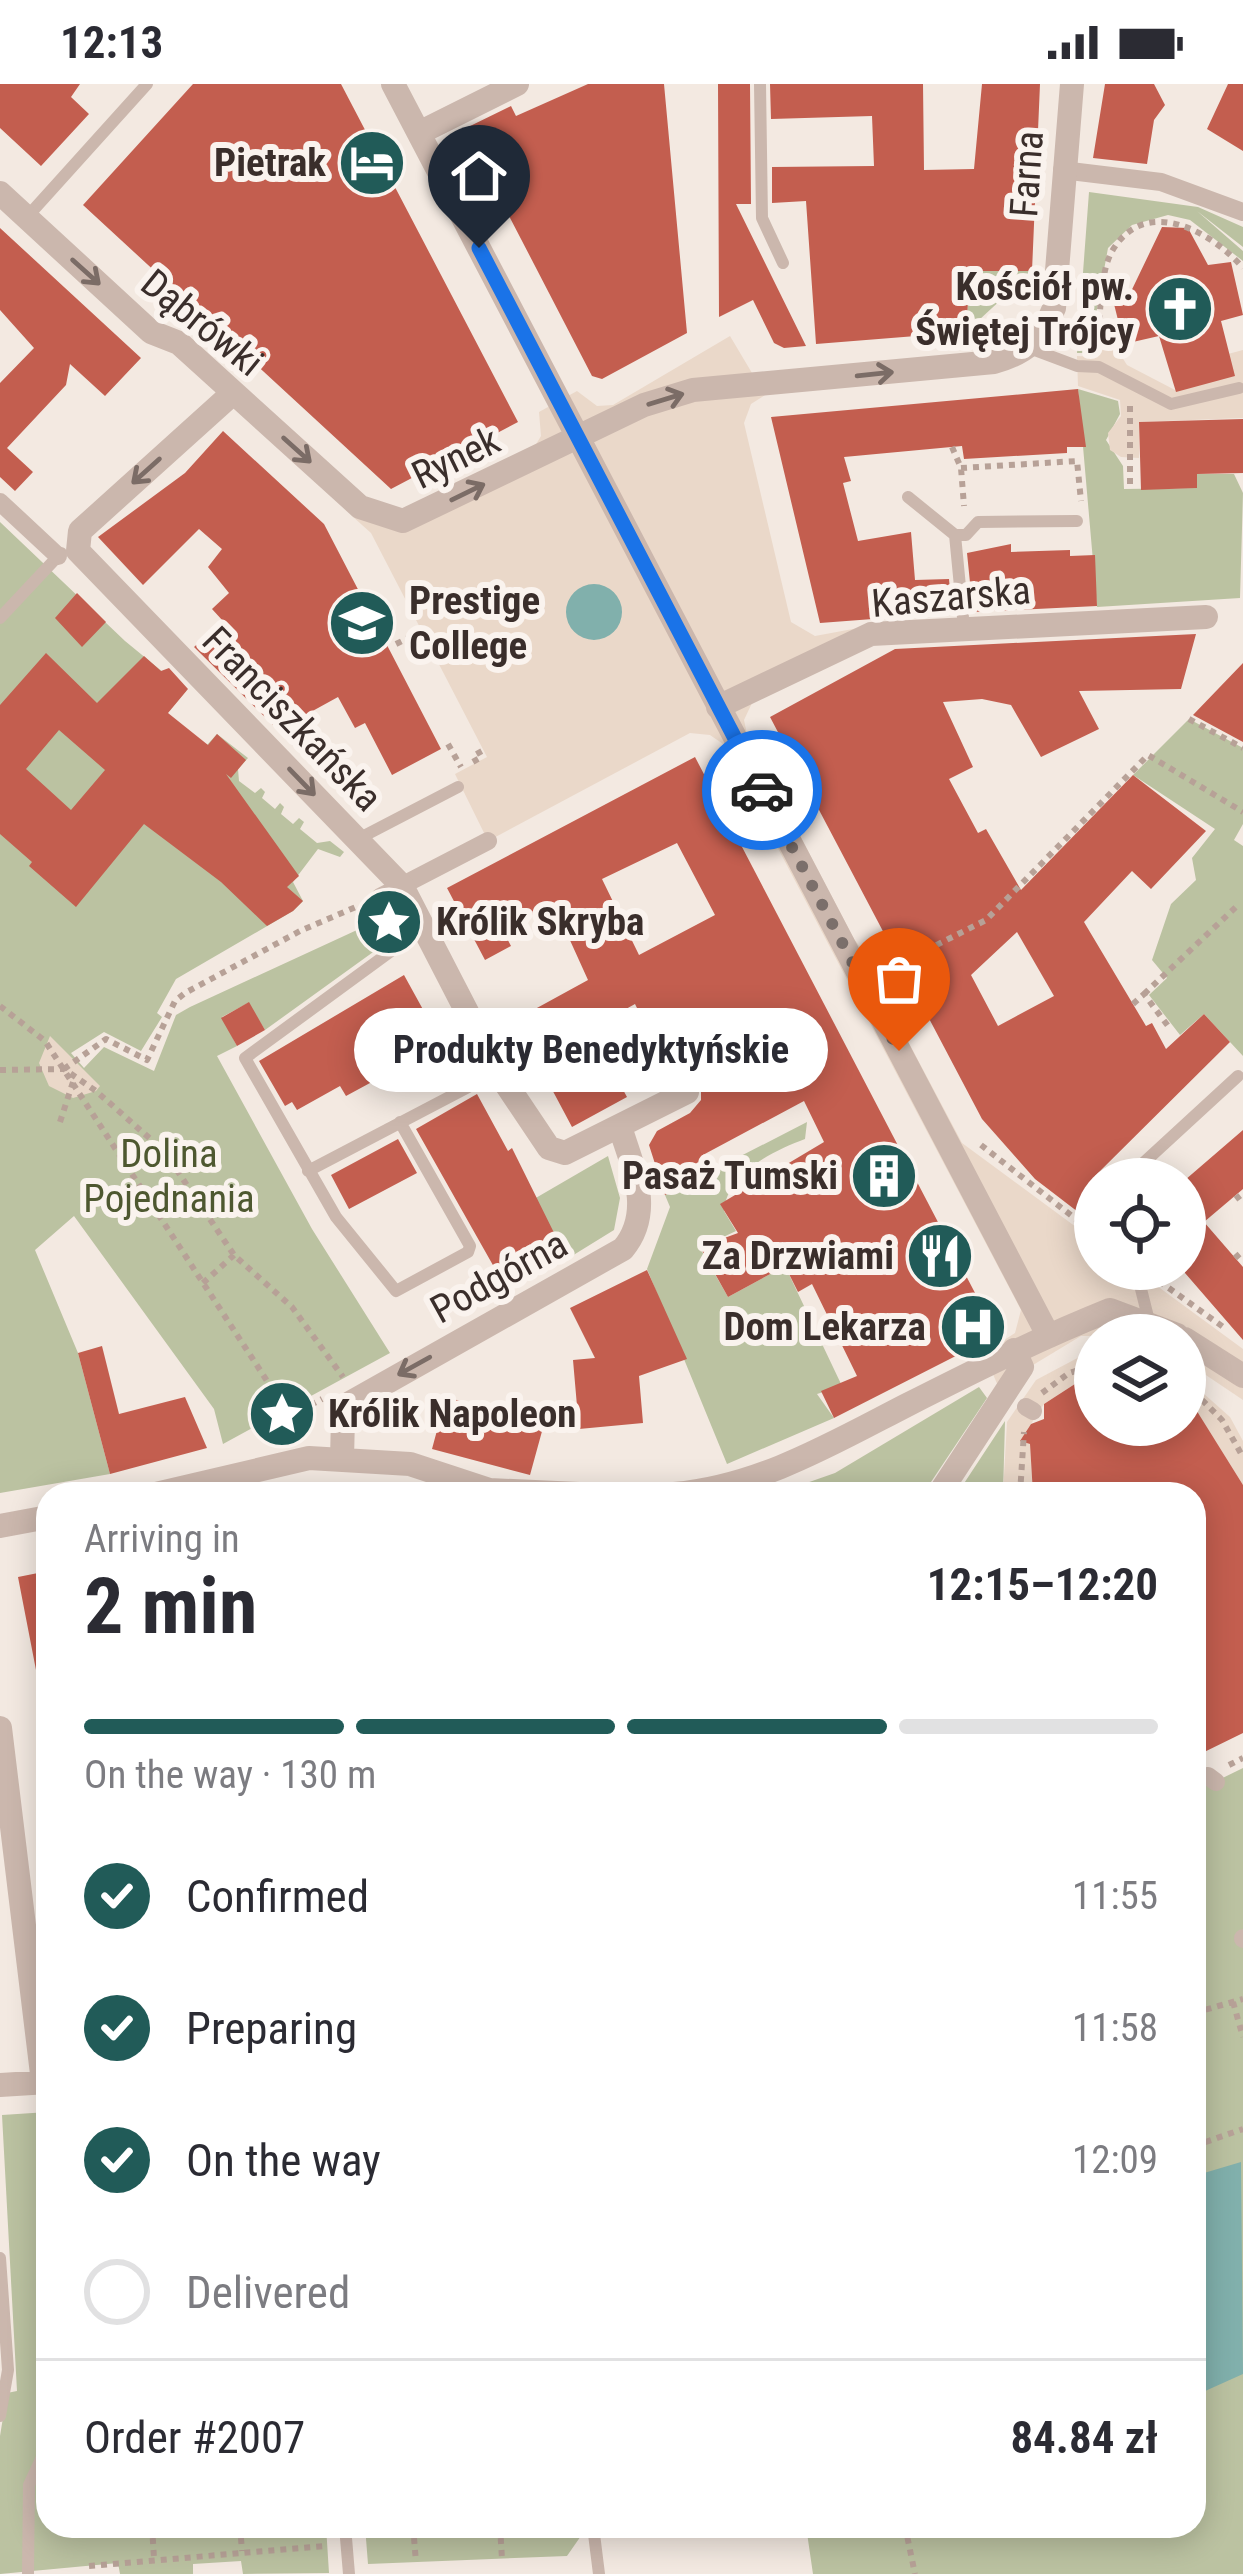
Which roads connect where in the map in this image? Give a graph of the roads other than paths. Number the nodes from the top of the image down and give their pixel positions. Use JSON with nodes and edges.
{"nodes":[{"id":1,"x":147,"y":84,"type":"edge"},
{"id":2,"x":393,"y":84,"type":"edge"},
{"id":3,"x":517,"y":84,"type":"edge"},
{"id":4,"x":760,"y":84,"type":"edge"},
{"id":5,"x":1072,"y":84,"type":"edge"},
{"id":6,"x":418,"y":133,"type":"junction"},
{"id":7,"x":1062,"y":170,"type":"junction"},
{"id":8,"x":0,"y":194,"type":"edge"},
{"id":9,"x":1243,"y":212,"type":"edge"},
{"id":10,"x":27,"y":217,"type":"junction"},
{"id":11,"x":783,"y":263,"type":"dead end"},
{"id":12,"x":1029,"y":348,"type":"junction"},
{"id":13,"x":1239,"y":388,"type":"dead end"},
{"id":14,"x":233,"y":393,"type":"junction"},
{"id":15,"x":580,"y":437,"type":"junction"},
{"id":16,"x":908,"y":497,"type":"dead end"},
{"id":17,"x":0,"y":502,"type":"edge"},
{"id":18,"x":360,"y":508,"type":"joint"},
{"id":19,"x":1077,"y":521,"type":"dead end"},
{"id":20,"x":960,"y":535,"type":"junction"},
{"id":21,"x":66,"y":548,"type":"junction"},
{"id":22,"x":1206,"y":617,"type":"dead end"},
{"id":23,"x":0,"y":618,"type":"edge"},
{"id":24,"x":964,"y":628,"type":"junction"},
{"id":25,"x":721,"y":712,"type":"junction"},
{"id":26,"x":458,"y":787,"type":"dead end"},
{"id":27,"x":358,"y":839,"type":"junction"},
{"id":28,"x":488,"y":841,"type":"dead end"},
{"id":29,"x":383,"y":895,"type":"junction"},
{"id":30,"x":425,"y":926,"type":"junction"},
{"id":31,"x":498,"y":1072,"type":"junction"},
{"id":32,"x":1238,"y":1076,"type":"dead end"},
{"id":33,"x":687,"y":1092,"type":"dead end"},
{"id":34,"x":400,"y":1122,"type":"junction"},
{"id":35,"x":620,"y":1127,"type":"junction"},
{"id":36,"x":1149,"y":1158,"type":"edge"},
{"id":37,"x":308,"y":1171,"type":"junction"},
{"id":38,"x":1074,"y":1324,"type":"edge"},
{"id":39,"x":1048,"y":1335,"type":"junction"},
{"id":40,"x":1014,"y":1350,"type":"junction"},
{"id":41,"x":1206,"y":1352,"type":"edge"},
{"id":42,"x":1243,"y":1376,"type":"edge"},
{"id":43,"x":342,"y":1460,"type":"junction"},
{"id":44,"x":203,"y":1482,"type":"edge"},
{"id":45,"x":461,"y":1482,"type":"edge"},
{"id":46,"x":743,"y":1482,"type":"edge"},
{"id":47,"x":947,"y":1482,"type":"edge"},
{"id":48,"x":36,"y":1518,"type":"edge"},
{"id":49,"x":0,"y":1526,"type":"edge"},
{"id":50,"x":0,"y":1729,"type":"edge"},
{"id":51,"x":36,"y":2005,"type":"edge"},
{"id":52,"x":36,"y":2083,"type":"edge"},
{"id":53,"x":0,"y":2085,"type":"edge"},
{"id":54,"x":0,"y":2258,"type":"edge"},
{"id":55,"x":4,"y":2371,"type":"edge"},
{"id":56,"x":0,"y":2416,"type":"edge"},
{"id":57,"x":36,"y":2470,"type":"edge"},
{"id":58,"x":346,"y":2538,"type":"edge"},
{"id":59,"x":594,"y":2538,"type":"edge"},
{"id":60,"x":28,"y":2574,"type":"edge"},
{"id":61,"x":349,"y":2574,"type":"edge"},
{"id":62,"x":599,"y":2574,"type":"edge"}],
"edges":[{"from":1,"to":10,"type":"lane"},
{"from":2,"to":6,"type":"street"},
{"from":3,"to":6,"type":"street"},
{"from":4,"to":11,"type":"lane"},
{"from":5,"to":7,"type":"street","name":"Farna"},
{"from":6,"to":15,"type":"street"},
{"from":7,"to":9,"type":"street"},
{"from":7,"to":12,"type":"street","name":"Farna"},
{"from":8,"to":10,"type":"street","name":"Dąbrówki"},
{"from":10,"to":14,"type":"street","name":"Dąbrówki","one_way":true},
{"from":12,"to":13,"type":"lane"},
{"from":15,"to":12,"type":"street","name":"Rynek","one_way":true},
{"from":14,"to":18,"type":"street","name":"Dąbrówki","one_way":true},
{"from":14,"to":21,"type":"street","one_way":true},
{"from":18,"to":15,"type":"street","name":"Rynek","one_way":true},
{"from":15,"to":25,"type":"street"},
{"from":16,"to":20,"type":"lane"},
{"from":17,"to":21,"type":"street"},
{"from":19,"to":20,"type":"lane"},
{"from":20,"to":24,"type":"lane"},
{"from":21,"to":23,"type":"lane"},
{"from":21,"to":27,"type":"street","name":"Franciszkańska","one_way":true},
{"from":22,"to":24,"type":"street","name":"Kaszarska"},
{"from":24,"to":25,"type":"street","name":"Kaszarska"},
{"from":25,"to":39,"type":"street"},
{"from":26,"to":27,"type":"lane"},
{"from":27,"to":29,"type":"street","name":"Franciszkańska"},
{"from":28,"to":29,"type":"street"},
{"from":29,"to":30,"type":"street","name":"Franciszkańska"},
{"from":30,"to":31,"type":"street","name":"Franciszkańska"},
{"from":30,"to":37,"type":"lane"},
{"from":31,"to":34,"type":"lane"},
{"from":31,"to":35,"type":"street","name":"Franciszkańska"},
{"from":32,"to":36,"type":"lane"},
{"from":33,"to":35,"type":"street"},
{"from":34,"to":37,"type":"lane"},
{"from":34,"to":37,"type":"lane"},
{"from":35,"to":43,"type":"street","name":"Podgórna","one_way":true},
{"from":38,"to":39,"type":"street"},
{"from":39,"to":40,"type":"street"},
{"from":40,"to":46,"type":"street"},
{"from":40,"to":47,"type":"street"},
{"from":41,"to":42,"type":"street"},
{"from":43,"to":44,"type":"street"},
{"from":43,"to":45,"type":"street"},
{"from":48,"to":49,"type":"street"},
{"from":50,"to":51,"type":"street"},
{"from":52,"to":53,"type":"street"},
{"from":54,"to":55,"type":"lane"},
{"from":55,"to":56,"type":"lane"},
{"from":57,"to":60,"type":"lane"},
{"from":58,"to":61,"type":"lane"},
{"from":59,"to":62,"type":"lane"}]}
